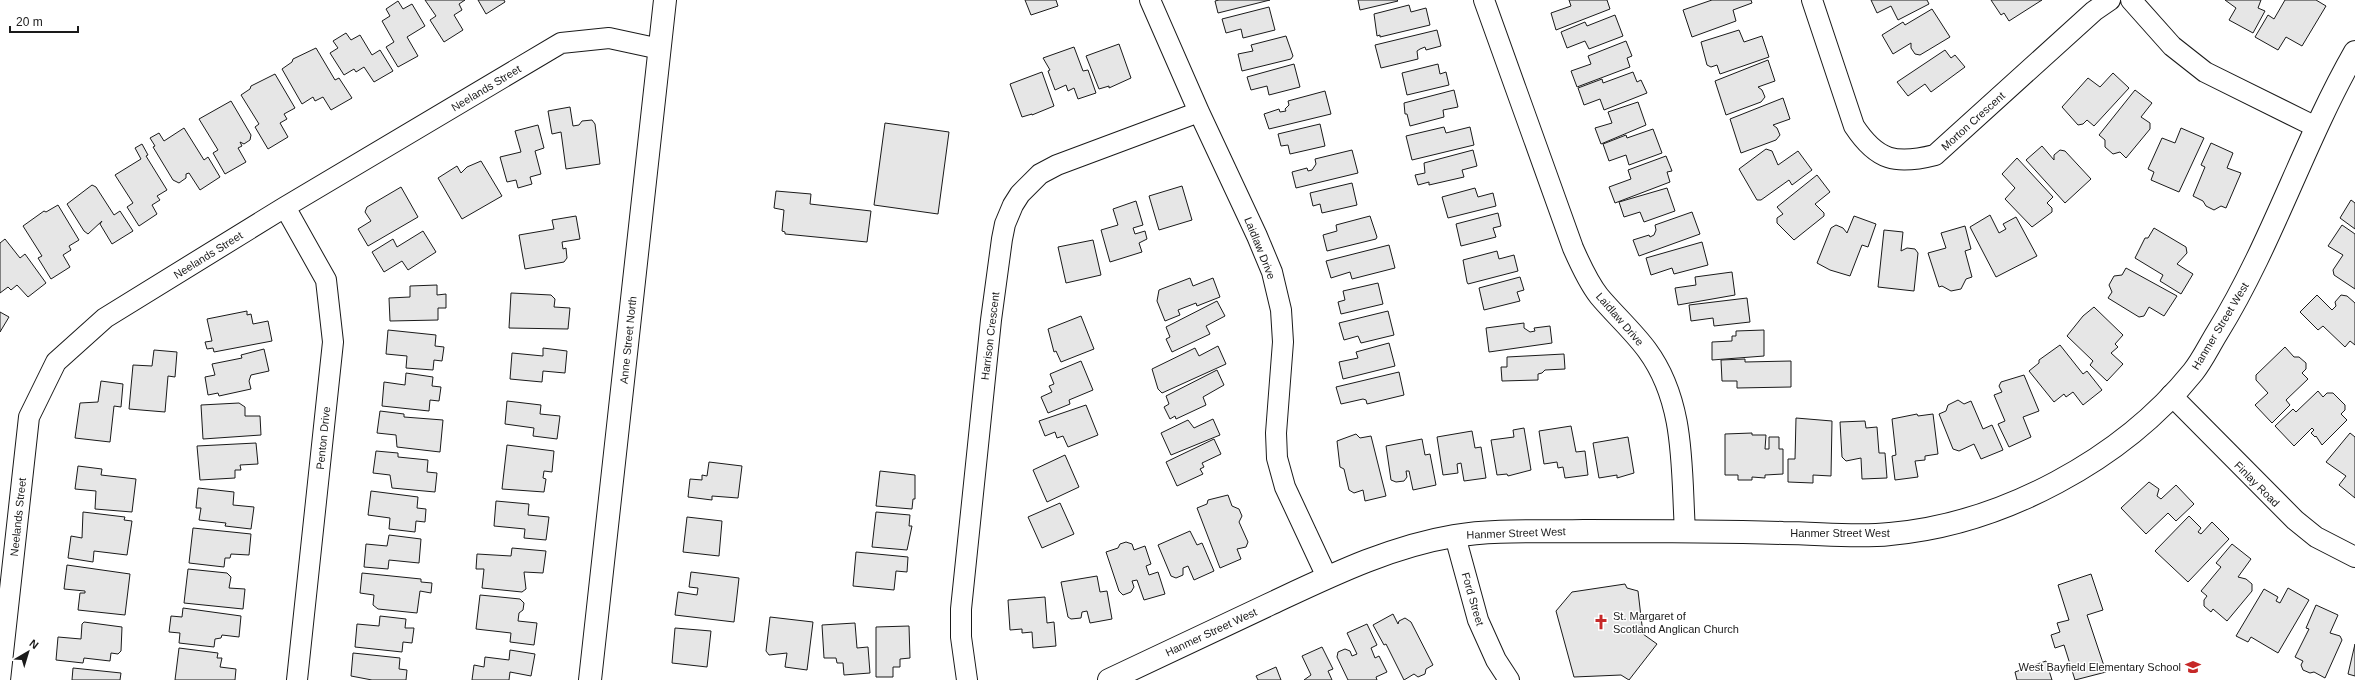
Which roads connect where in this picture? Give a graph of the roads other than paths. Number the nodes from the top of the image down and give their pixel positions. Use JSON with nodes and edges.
{"nodes":[{"id":1,"x":665,"y":0,"type":"edge"},
{"id":2,"x":1150,"y":0,"type":"edge"},
{"id":3,"x":1484,"y":0,"type":"edge"},
{"id":4,"x":1812,"y":0,"type":"edge"},
{"id":5,"x":2110,"y":0,"type":"edge"},
{"id":6,"x":2131,"y":0,"type":"edge"},
{"id":7,"x":660,"y":49,"type":"junction"},
{"id":8,"x":2355,"y":52,"type":"edge"},
{"id":9,"x":1199,"y":112,"type":"junction"},
{"id":10,"x":2316,"y":127,"type":"junction"},
{"id":11,"x":285,"y":207,"type":"junction"},
{"id":12,"x":2171,"y":395,"type":"junction"},
{"id":13,"x":1685,"y":531,"type":"junction"},
{"id":14,"x":1455,"y":536,"type":"junction"},
{"id":15,"x":2355,"y":557,"type":"edge"},
{"id":16,"x":1327,"y":577,"type":"junction"},
{"id":17,"x":0,"y":680,"type":"edge"},
{"id":18,"x":297,"y":680,"type":"edge"},
{"id":19,"x":590,"y":680,"type":"edge"},
{"id":20,"x":967,"y":680,"type":"edge"},
{"id":21,"x":1109,"y":680,"type":"edge"},
{"id":22,"x":1509,"y":680,"type":"edge"}],
"edges":[{"from":1,"to":7,"type":"street","name":"Anne Street North"},
{"from":2,"to":9,"type":"street","name":"Laidlaw Drive"},
{"from":3,"to":13,"type":"street","name":"Laidlaw Drive"},
{"from":4,"to":5,"type":"street","name":"Morton Crescent"},
{"from":6,"to":10,"type":"street"},
{"from":7,"to":11,"type":"street","name":"Neelands Street"},
{"from":7,"to":19,"type":"street","name":"Anne Street North"},
{"from":8,"to":10,"type":"street","name":"Hanmer Street West"},
{"from":9,"to":16,"type":"street","name":"Laidlaw Drive"},
{"from":9,"to":20,"type":"street","name":"Harrison Crescent"},
{"from":10,"to":12,"type":"street","name":"Hanmer Street West"},
{"from":11,"to":17,"type":"street","name":"Neelands Street"},
{"from":11,"to":18,"type":"street","name":"Penton Drive"},
{"from":12,"to":13,"type":"street","name":"Hanmer Street West"},
{"from":12,"to":15,"type":"street","name":"Finlay Road"},
{"from":13,"to":14,"type":"street","name":"Hanmer Street West"},
{"from":14,"to":16,"type":"street","name":"Hanmer Street West"},
{"from":14,"to":22,"type":"street","name":"Ford Street"},
{"from":16,"to":21,"type":"street","name":"Hanmer Street West"}]}
